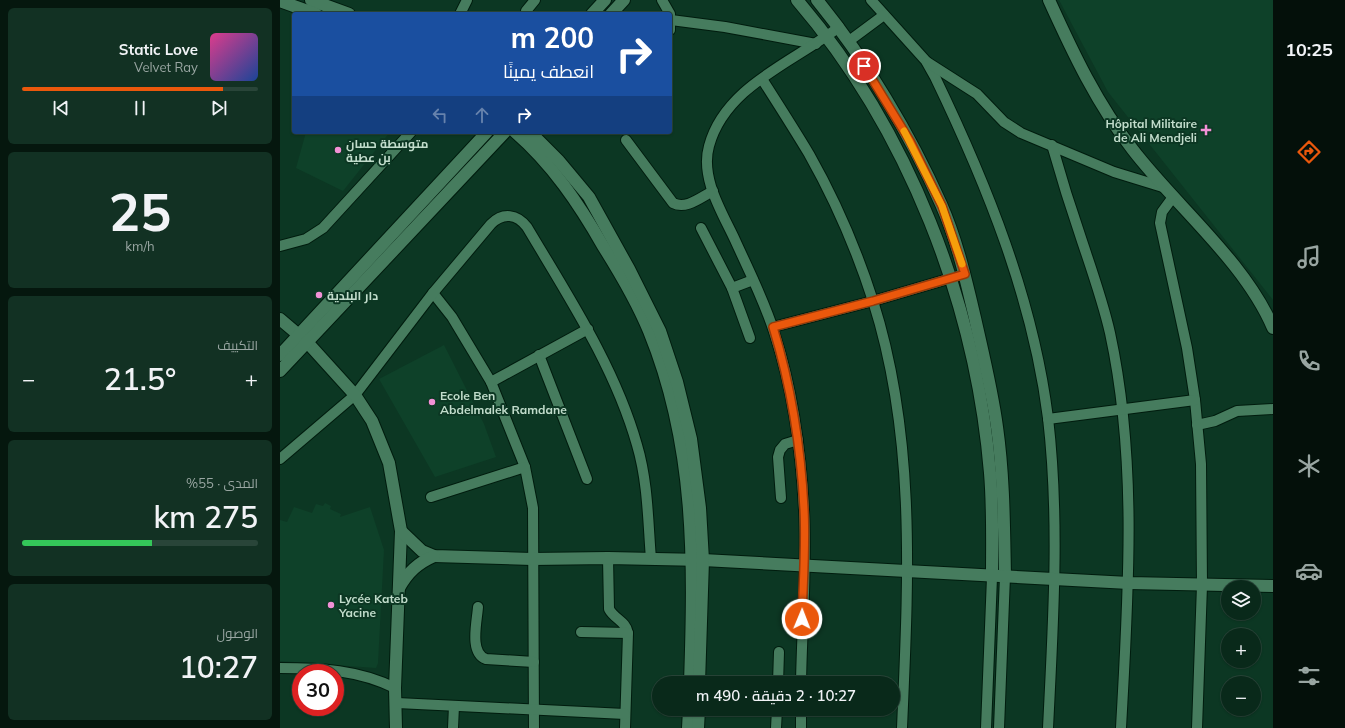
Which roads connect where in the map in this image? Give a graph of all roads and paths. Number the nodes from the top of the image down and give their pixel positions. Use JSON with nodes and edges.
{"nodes":[{"id":1,"x":311,"y":0,"type":"edge"},
{"id":2,"x":467,"y":0,"type":"edge"},
{"id":3,"x":535,"y":0,"type":"edge"},
{"id":4,"x":605,"y":0,"type":"edge"},
{"id":5,"x":624,"y":0,"type":"edge"},
{"id":6,"x":662,"y":0,"type":"edge"},
{"id":7,"x":797,"y":0,"type":"edge"},
{"id":8,"x":817,"y":0,"type":"edge"},
{"id":9,"x":871,"y":0,"type":"edge"},
{"id":10,"x":1049,"y":0,"type":"edge"},
{"id":11,"x":280,"y":1,"type":"edge"},
{"id":12,"x":526,"y":11,"type":"dead end"},
{"id":13,"x":310,"y":12,"type":"edge"},
{"id":14,"x":344,"y":12,"type":"edge"},
{"id":15,"x":461,"y":12,"type":"edge"},
{"id":16,"x":594,"y":12,"type":"edge"},
{"id":17,"x":613,"y":12,"type":"edge"},
{"id":18,"x":668,"y":12,"type":"edge"},
{"id":19,"x":884,"y":15,"type":"junction"},
{"id":20,"x":672,"y":25,"type":"edge"},
{"id":21,"x":839,"y":27,"type":"junction"},
{"id":22,"x":827,"y":37,"type":"junction"},
{"id":23,"x":849,"y":41,"type":"junction"},
{"id":24,"x":816,"y":44,"type":"junction"},
{"id":25,"x":926,"y":61,"type":"junction"},
{"id":26,"x":762,"y":79,"type":"junction"},
{"id":27,"x":409,"y":134,"type":"edge"},
{"id":28,"x":485,"y":134,"type":"edge"},
{"id":29,"x":503,"y":134,"type":"edge"},
{"id":30,"x":517,"y":134,"type":"edge"},
{"id":31,"x":532,"y":134,"type":"edge"},
{"id":32,"x":626,"y":140,"type":"dead end"},
{"id":33,"x":1052,"y":145,"type":"junction"},
{"id":34,"x":713,"y":191,"type":"junction"},
{"id":35,"x":1169,"y":192,"type":"junction"},
{"id":36,"x":701,"y":228,"type":"dead end"},
{"id":37,"x":280,"y":246,"type":"edge"},
{"id":38,"x":965,"y":274,"type":"junction"},
{"id":39,"x":951,"y":278,"type":"junction"},
{"id":40,"x":753,"y":280,"type":"junction"},
{"id":41,"x":732,"y":288,"type":"junction"},
{"id":42,"x":433,"y":293,"type":"junction"},
{"id":43,"x":873,"y":301,"type":"junction"},
{"id":44,"x":280,"y":319,"type":"edge"},
{"id":45,"x":773,"y":327,"type":"junction"},
{"id":46,"x":1273,"y":328,"type":"edge"},
{"id":47,"x":588,"y":329,"type":"junction"},
{"id":48,"x":303,"y":338,"type":"junction"},
{"id":49,"x":750,"y":338,"type":"dead end"},
{"id":50,"x":280,"y":355,"type":"edge"},
{"id":51,"x":539,"y":355,"type":"junction"},
{"id":52,"x":280,"y":371,"type":"edge"},
{"id":53,"x":491,"y":382,"type":"junction"},
{"id":54,"x":355,"y":395,"type":"junction"},
{"id":55,"x":1195,"y":400,"type":"junction"},
{"id":56,"x":1273,"y":409,"type":"edge"},
{"id":57,"x":1122,"y":410,"type":"junction"},
{"id":58,"x":1048,"y":419,"type":"junction"},
{"id":59,"x":1197,"y":425,"type":"junction"},
{"id":60,"x":798,"y":440,"type":"junction"},
{"id":61,"x":280,"y":459,"type":"edge"},
{"id":62,"x":525,"y":467,"type":"junction"},
{"id":63,"x":587,"y":479,"type":"dead end"},
{"id":64,"x":431,"y":497,"type":"dead end"},
{"id":65,"x":781,"y":498,"type":"dead end"},
{"id":66,"x":401,"y":531,"type":"junction"},
{"id":67,"x":434,"y":556,"type":"junction"},
{"id":68,"x":608,"y":558,"type":"junction"},
{"id":69,"x":532,"y":559,"type":"junction"},
{"id":70,"x":651,"y":559,"type":"junction"},
{"id":71,"x":698,"y":560,"type":"junction"},
{"id":72,"x":804,"y":564,"type":"junction"},
{"id":73,"x":908,"y":570,"type":"junction"},
{"id":74,"x":1005,"y":576,"type":"junction"},
{"id":75,"x":992,"y":577,"type":"junction"},
{"id":76,"x":1055,"y":580,"type":"junction"},
{"id":77,"x":1129,"y":583,"type":"junction"},
{"id":78,"x":1202,"y":585,"type":"junction"},
{"id":79,"x":1273,"y":586,"type":"edge"},
{"id":80,"x":399,"y":588,"type":"junction"},
{"id":81,"x":478,"y":607,"type":"dead end"},
{"id":82,"x":581,"y":632,"type":"dead end"},
{"id":83,"x":628,"y":633,"type":"junction"},
{"id":84,"x":778,"y":652,"type":"dead end"},
{"id":85,"x":534,"y":662,"type":"junction"},
{"id":86,"x":280,"y":668,"type":"edge"},
{"id":87,"x":690,"y":676,"type":"edge"},
{"id":88,"x":699,"y":676,"type":"edge"},
{"id":89,"x":778,"y":676,"type":"edge"},
{"id":90,"x":801,"y":676,"type":"edge"},
{"id":91,"x":395,"y":688,"type":"junction"},
{"id":92,"x":397,"y":703,"type":"junction"},
{"id":93,"x":454,"y":706,"type":"junction"},
{"id":94,"x":534,"y":709,"type":"junction"},
{"id":95,"x":625,"y":714,"type":"junction"},
{"id":96,"x":689,"y":716,"type":"edge"},
{"id":97,"x":699,"y":716,"type":"edge"},
{"id":98,"x":777,"y":716,"type":"edge"},
{"id":99,"x":801,"y":716,"type":"edge"},
{"id":100,"x":396,"y":728,"type":"edge"},
{"id":101,"x":453,"y":728,"type":"edge"},
{"id":102,"x":534,"y":728,"type":"edge"},
{"id":103,"x":625,"y":728,"type":"edge"},
{"id":104,"x":688,"y":728,"type":"edge"},
{"id":105,"x":698,"y":728,"type":"edge"},
{"id":106,"x":776,"y":728,"type":"edge"},
{"id":107,"x":801,"y":728,"type":"edge"},
{"id":108,"x":902,"y":728,"type":"edge"},
{"id":109,"x":986,"y":728,"type":"edge"},
{"id":110,"x":999,"y":728,"type":"edge"},
{"id":111,"x":1048,"y":728,"type":"edge"},
{"id":112,"x":1121,"y":728,"type":"edge"},
{"id":113,"x":1197,"y":728,"type":"edge"}],
"edges":[{"from":1,"to":14,"type":"street"},
{"from":2,"to":15,"type":"street"},
{"from":3,"to":12,"type":"street"},
{"from":4,"to":16,"type":"street"},
{"from":5,"to":17,"type":"street"},
{"from":6,"to":18,"type":"street"},
{"from":7,"to":22,"type":"street"},
{"from":8,"to":21,"type":"street"},
{"from":9,"to":19,"type":"street"},
{"from":10,"to":35,"type":"street"},
{"from":11,"to":13,"type":"street"},
{"from":19,"to":23,"type":"street"},
{"from":19,"to":25,"type":"street"},
{"from":20,"to":24,"type":"street"},
{"from":21,"to":22,"type":"street"},
{"from":21,"to":23,"type":"street"},
{"from":22,"to":24,"type":"street"},
{"from":22,"to":39,"type":"street"},
{"from":23,"to":38,"type":"street"},
{"from":24,"to":26,"type":"street"},
{"from":25,"to":33,"type":"street"},
{"from":25,"to":58,"type":"street"},
{"from":26,"to":34,"type":"street"},
{"from":26,"to":43,"type":"street"},
{"from":27,"to":37,"type":"street"},
{"from":28,"to":48,"type":"street"},
{"from":29,"to":48,"type":"street"},
{"from":30,"to":71,"type":"street"},
{"from":31,"to":71,"type":"street"},
{"from":32,"to":34,"type":"street"},
{"from":33,"to":35,"type":"street"},
{"from":33,"to":57,"type":"street"},
{"from":34,"to":40,"type":"street"},
{"from":35,"to":46,"type":"street"},
{"from":35,"to":55,"type":"street"},
{"from":36,"to":41,"type":"street"},
{"from":38,"to":39,"type":"street"},
{"from":38,"to":74,"type":"street"},
{"from":39,"to":43,"type":"street"},
{"from":39,"to":75,"type":"street"},
{"from":40,"to":41,"type":"street"},
{"from":40,"to":45,"type":"street"},
{"from":41,"to":49,"type":"street"},
{"from":42,"to":47,"type":"street"},
{"from":42,"to":53,"type":"street"},
{"from":42,"to":54,"type":"street"},
{"from":43,"to":45,"type":"street"},
{"from":43,"to":73,"type":"street"},
{"from":44,"to":48,"type":"street"},
{"from":45,"to":60,"type":"street"},
{"from":47,"to":51,"type":"street"},
{"from":47,"to":70,"type":"street"},
{"from":48,"to":50,"type":"street"},
{"from":48,"to":52,"type":"street"},
{"from":48,"to":54,"type":"street"},
{"from":51,"to":53,"type":"street"},
{"from":51,"to":63,"type":"street"},
{"from":53,"to":62,"type":"street"},
{"from":54,"to":61,"type":"street"},
{"from":54,"to":66,"type":"street"},
{"from":55,"to":57,"type":"street"},
{"from":55,"to":59,"type":"street"},
{"from":56,"to":59,"type":"street"},
{"from":57,"to":58,"type":"street"},
{"from":57,"to":77,"type":"street"},
{"from":58,"to":76,"type":"street"},
{"from":59,"to":78,"type":"street"},
{"from":60,"to":65,"type":"street"},
{"from":60,"to":72,"type":"street"},
{"from":62,"to":64,"type":"street"},
{"from":62,"to":69,"type":"street"},
{"from":66,"to":67,"type":"street"},
{"from":66,"to":80,"type":"street"},
{"from":67,"to":69,"type":"street"},
{"from":67,"to":80,"type":"street"},
{"from":68,"to":69,"type":"street"},
{"from":68,"to":70,"type":"street"},
{"from":68,"to":83,"type":"street"},
{"from":69,"to":85,"type":"street"},
{"from":70,"to":71,"type":"street"},
{"from":71,"to":72,"type":"street"},
{"from":71,"to":87,"type":"street"},
{"from":71,"to":88,"type":"street"},
{"from":72,"to":73,"type":"street"},
{"from":72,"to":90,"type":"street"},
{"from":73,"to":75,"type":"street"},
{"from":73,"to":108,"type":"street"},
{"from":74,"to":75,"type":"street"},
{"from":74,"to":76,"type":"street"},
{"from":74,"to":110,"type":"street"},
{"from":75,"to":109,"type":"street"},
{"from":76,"to":77,"type":"street"},
{"from":76,"to":111,"type":"street"},
{"from":77,"to":78,"type":"street"},
{"from":77,"to":112,"type":"street"},
{"from":78,"to":79,"type":"street"},
{"from":78,"to":113,"type":"street"},
{"from":80,"to":91,"type":"street"},
{"from":81,"to":85,"type":"street"},
{"from":82,"to":83,"type":"street"},
{"from":83,"to":95,"type":"street"},
{"from":84,"to":89,"type":"street"},
{"from":85,"to":94,"type":"street"},
{"from":86,"to":91,"type":"street"},
{"from":91,"to":92,"type":"street"},
{"from":92,"to":93,"type":"street"},
{"from":92,"to":100,"type":"street"},
{"from":93,"to":94,"type":"street"},
{"from":93,"to":101,"type":"street"},
{"from":94,"to":95,"type":"street"},
{"from":94,"to":102,"type":"street"},
{"from":95,"to":103,"type":"street"},
{"from":96,"to":104,"type":"street"},
{"from":97,"to":105,"type":"street"},
{"from":98,"to":106,"type":"street"},
{"from":99,"to":107,"type":"street"}]}
